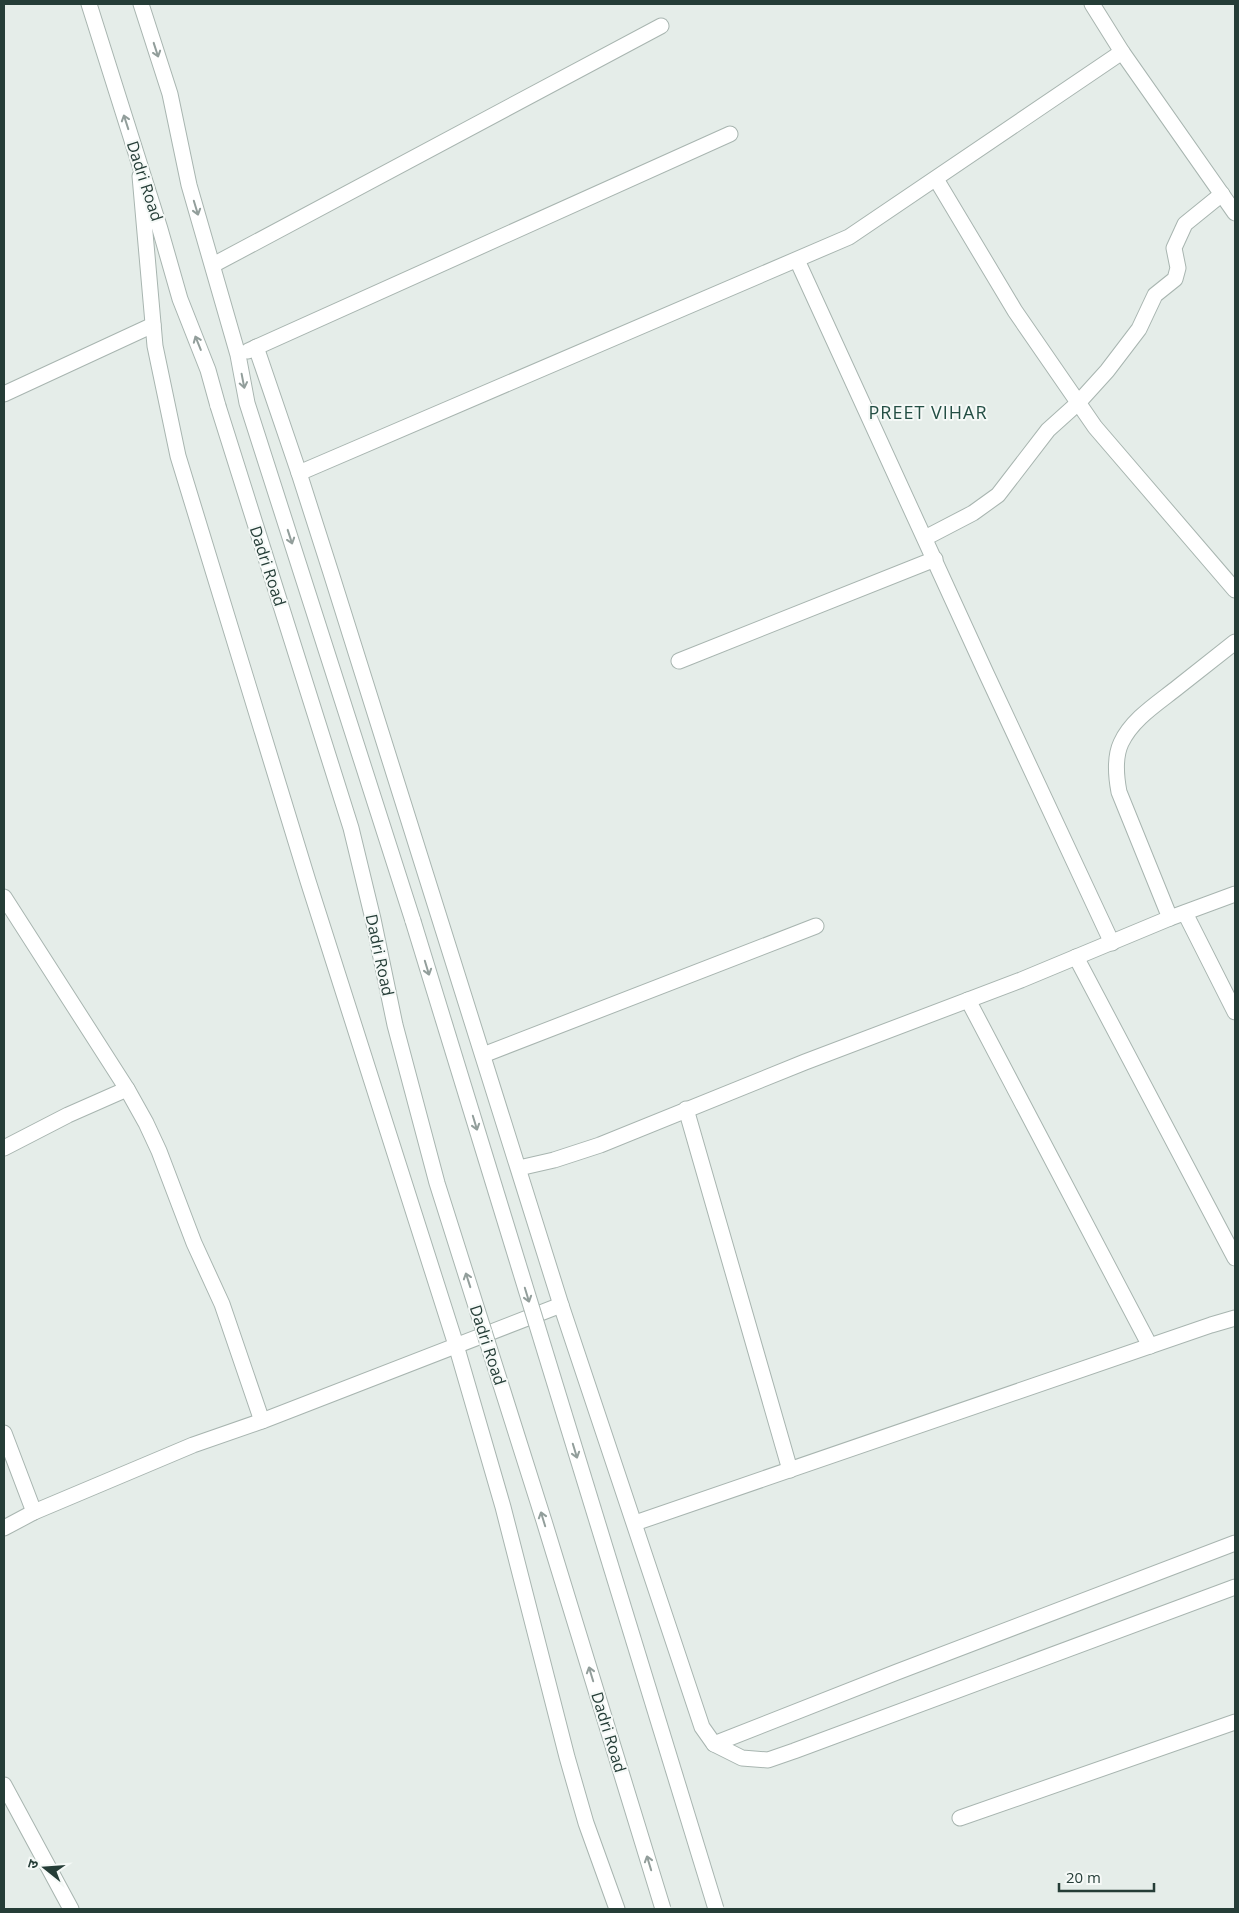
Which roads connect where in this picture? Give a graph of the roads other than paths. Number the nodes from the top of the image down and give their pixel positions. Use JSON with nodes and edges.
{"nodes":[{"id":1,"x":89,"y":4,"type":"edge"},
{"id":2,"x":141,"y":4,"type":"edge"},
{"id":3,"x":1092,"y":4,"type":"edge"},
{"id":4,"x":661,"y":26,"type":"dead end"},
{"id":5,"x":1122,"y":52,"type":"junction"},
{"id":6,"x":730,"y":134,"type":"dead end"},
{"id":7,"x":138,"y":160,"type":"junction"},
{"id":8,"x":936,"y":179,"type":"junction"},
{"id":9,"x":1222,"y":194,"type":"junction"},
{"id":10,"x":1235,"y":213,"type":"edge"},
{"id":11,"x":797,"y":260,"type":"junction"},
{"id":12,"x":213,"y":265,"type":"junction"},
{"id":13,"x":153,"y":325,"type":"junction"},
{"id":14,"x":256,"y":347,"type":"junction"},
{"id":15,"x":238,"y":355,"type":"junction"},
{"id":16,"x":4,"y":394,"type":"edge"},
{"id":17,"x":1078,"y":403,"type":"junction"},
{"id":18,"x":299,"y":472,"type":"junction"},
{"id":19,"x":925,"y":538,"type":"junction"},
{"id":20,"x":935,"y":559,"type":"junction"},
{"id":21,"x":1235,"y":590,"type":"edge"},
{"id":22,"x":1235,"y":642,"type":"edge"},
{"id":23,"x":678,"y":662,"type":"dead end"},
{"id":24,"x":1235,"y":894,"type":"edge"},
{"id":25,"x":4,"y":897,"type":"edge"},
{"id":26,"x":1178,"y":916,"type":"junction"},
{"id":27,"x":816,"y":926,"type":"dead end"},
{"id":28,"x":1112,"y":942,"type":"junction"},
{"id":29,"x":1076,"y":957,"type":"junction"},
{"id":30,"x":968,"y":1000,"type":"junction"},
{"id":31,"x":1235,"y":1012,"type":"edge"},
{"id":32,"x":483,"y":1055,"type":"junction"},
{"id":33,"x":128,"y":1089,"type":"junction"},
{"id":34,"x":686,"y":1109,"type":"junction"},
{"id":35,"x":5,"y":1144,"type":"edge"},
{"id":36,"x":519,"y":1168,"type":"junction"},
{"id":37,"x":1235,"y":1258,"type":"edge"},
{"id":38,"x":561,"y":1305,"type":"junction"},
{"id":39,"x":1235,"y":1318,"type":"edge"},
{"id":40,"x":456,"y":1345,"type":"junction"},
{"id":41,"x":1150,"y":1346,"type":"junction"},
{"id":42,"x":262,"y":1421,"type":"junction"},
{"id":43,"x":4,"y":1433,"type":"edge"},
{"id":44,"x":790,"y":1470,"type":"junction"},
{"id":45,"x":34,"y":1512,"type":"junction"},
{"id":46,"x":635,"y":1523,"type":"junction"},
{"id":47,"x":4,"y":1528,"type":"edge"},
{"id":48,"x":1235,"y":1543,"type":"edge"},
{"id":49,"x":1235,"y":1587,"type":"edge"},
{"id":50,"x":1235,"y":1722,"type":"edge"},
{"id":51,"x":714,"y":1744,"type":"junction"},
{"id":52,"x":4,"y":1785,"type":"edge"},
{"id":53,"x":960,"y":1818,"type":"dead end"},
{"id":54,"x":71,"y":1909,"type":"edge"},
{"id":55,"x":617,"y":1909,"type":"edge"},
{"id":56,"x":663,"y":1909,"type":"edge"},
{"id":57,"x":716,"y":1909,"type":"edge"}],
"edges":[{"from":7,"to":1,"type":"street","name":"Dadri Road","one_way":true},
{"from":2,"to":12,"type":"street","name":"Dadri Road","one_way":true},
{"from":3,"to":5,"type":"street"},
{"from":4,"to":12,"type":"street"},
{"from":5,"to":8,"type":"street"},
{"from":5,"to":9,"type":"street"},
{"from":6,"to":14,"type":"street"},
{"from":7,"to":13,"type":"street"},
{"from":56,"to":7,"type":"street","name":"Dadri Road","one_way":true,"bridge":true},
{"from":8,"to":11,"type":"street"},
{"from":8,"to":17,"type":"street"},
{"from":9,"to":10,"type":"street"},
{"from":9,"to":17,"type":"street"},
{"from":11,"to":18,"type":"street"},
{"from":11,"to":19,"type":"street"},
{"from":12,"to":15,"type":"street","name":"Dadri Road"},
{"from":13,"to":16,"type":"street"},
{"from":13,"to":40,"type":"street"},
{"from":14,"to":15,"type":"street"},
{"from":14,"to":18,"type":"street"},
{"from":15,"to":57,"type":"street","name":"Dadri Road","one_way":true,"bridge":true},
{"from":17,"to":19,"type":"street"},
{"from":17,"to":21,"type":"street"},
{"from":18,"to":32,"type":"street"},
{"from":19,"to":20,"type":"street"},
{"from":20,"to":23,"type":"street"},
{"from":20,"to":28,"type":"street"},
{"from":22,"to":26,"type":"street"},
{"from":24,"to":26,"type":"street"},
{"from":25,"to":33,"type":"street"},
{"from":26,"to":28,"type":"street"},
{"from":26,"to":31,"type":"street"},
{"from":27,"to":32,"type":"street"},
{"from":28,"to":29,"type":"street"},
{"from":29,"to":30,"type":"street"},
{"from":29,"to":37,"type":"street"},
{"from":30,"to":34,"type":"street"},
{"from":30,"to":41,"type":"street"},
{"from":32,"to":36,"type":"street"},
{"from":33,"to":35,"type":"street"},
{"from":33,"to":42,"type":"street"},
{"from":34,"to":36,"type":"street"},
{"from":34,"to":44,"type":"street"},
{"from":36,"to":38,"type":"street"},
{"from":38,"to":40,"type":"street"},
{"from":38,"to":46,"type":"street"},
{"from":39,"to":41,"type":"street"},
{"from":40,"to":42,"type":"street"},
{"from":40,"to":55,"type":"street"},
{"from":41,"to":44,"type":"street"},
{"from":42,"to":45,"type":"street"},
{"from":43,"to":45,"type":"street"},
{"from":44,"to":46,"type":"street"},
{"from":45,"to":47,"type":"street"},
{"from":46,"to":51,"type":"street"},
{"from":48,"to":51,"type":"street"},
{"from":49,"to":51,"type":"street"},
{"from":50,"to":53,"type":"street"},
{"from":52,"to":54,"type":"street"}]}
